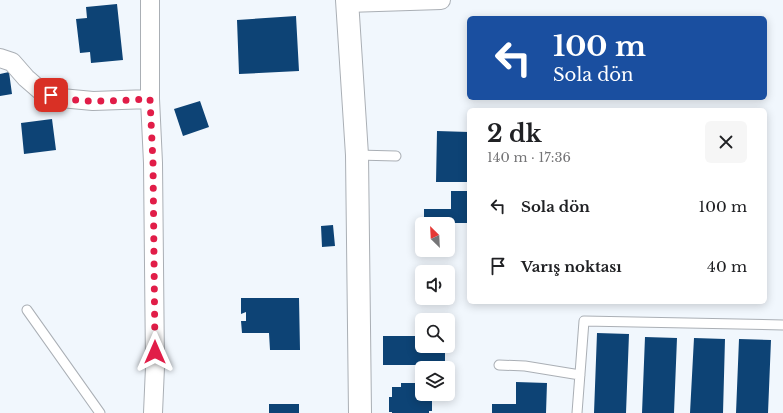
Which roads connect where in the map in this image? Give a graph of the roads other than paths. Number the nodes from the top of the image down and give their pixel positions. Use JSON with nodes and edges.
{"nodes":[{"id":1,"x":150,"y":0,"type":"edge"},
{"id":2,"x":441,"y":0,"type":"edge"},
{"id":3,"x":347,"y":1,"type":"edge"},
{"id":4,"x":0,"y":58,"type":"edge"},
{"id":5,"x":150,"y":99,"type":"junction"},
{"id":6,"x":358,"y":154,"type":"junction"},
{"id":7,"x":396,"y":156,"type":"dead end"},
{"id":8,"x":27,"y":310,"type":"dead end"},
{"id":9,"x":783,"y":325,"type":"edge"},
{"id":10,"x":499,"y":365,"type":"dead end"},
{"id":11,"x":580,"y":375,"type":"junction"},
{"id":12,"x":100,"y":413,"type":"edge"},
{"id":13,"x":153,"y":413,"type":"edge"},
{"id":14,"x":360,"y":413,"type":"edge"},
{"id":15,"x":577,"y":413,"type":"edge"}],
"edges":[{"from":1,"to":5,"type":"street"},
{"from":2,"to":3,"type":"street"},
{"from":3,"to":6,"type":"street"},
{"from":4,"to":5,"type":"street"},
{"from":5,"to":13,"type":"street"},
{"from":6,"to":7,"type":"lane"},
{"from":6,"to":14,"type":"street"},
{"from":8,"to":12,"type":"lane"},
{"from":9,"to":11,"type":"lane"},
{"from":10,"to":11,"type":"lane"},
{"from":11,"to":15,"type":"lane"}]}
